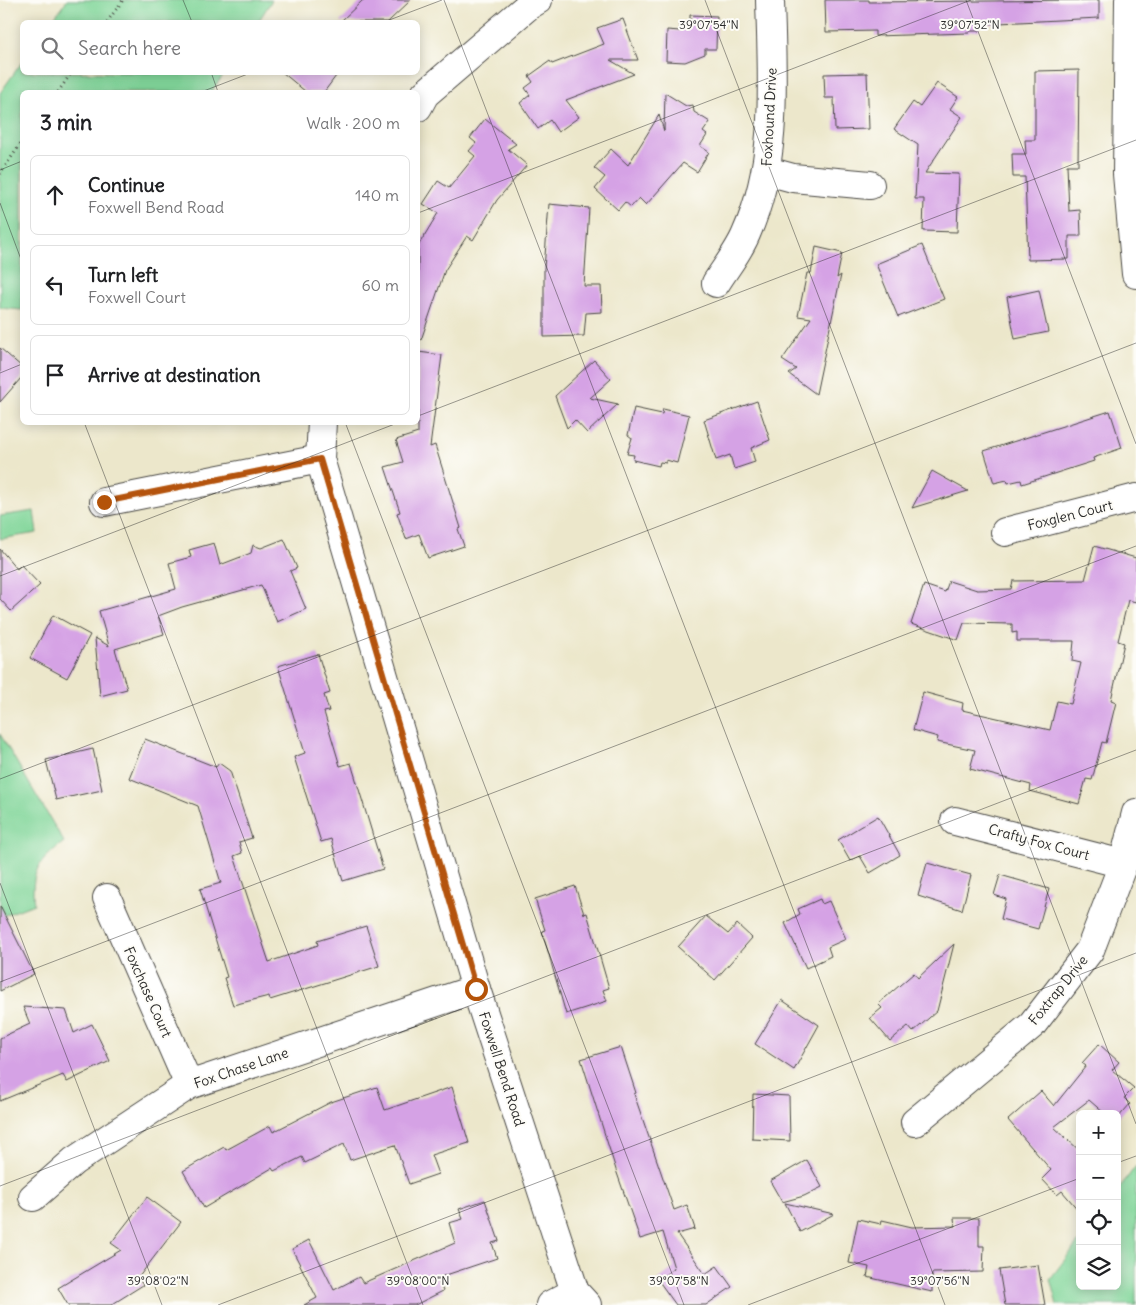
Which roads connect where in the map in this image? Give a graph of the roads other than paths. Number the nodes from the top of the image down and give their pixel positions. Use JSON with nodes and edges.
{"nodes":[{"id":1,"x":538,"y":0,"type":"edge"},
{"id":2,"x":770,"y":0,"type":"edge"},
{"id":3,"x":1129,"y":0,"type":"edge"},
{"id":4,"x":420,"y":103,"type":"edge"},
{"id":5,"x":767,"y":171,"type":"junction"},
{"id":6,"x":1132,"y":174,"type":"edge"},
{"id":7,"x":870,"y":185,"type":"dead end"},
{"id":8,"x":1136,"y":274,"type":"edge"},
{"id":9,"x":716,"y":283,"type":"dead end"},
{"id":10,"x":322,"y":425,"type":"edge"},
{"id":11,"x":320,"y":459,"type":"junction"},
{"id":12,"x":1136,"y":498,"type":"edge"},
{"id":13,"x":104,"y":502,"type":"dead end"},
{"id":14,"x":1005,"y":532,"type":"dead end"},
{"id":15,"x":1136,"y":813,"type":"edge"},
{"id":16,"x":955,"y":820,"type":"dead end"},
{"id":17,"x":1123,"y":864,"type":"junction"},
{"id":18,"x":107,"y":898,"type":"dead end"},
{"id":19,"x":476,"y":989,"type":"junction"},
{"id":20,"x":189,"y":1085,"type":"junction"},
{"id":21,"x":915,"y":1122,"type":"dead end"},
{"id":22,"x":33,"y":1197,"type":"dead end"},
{"id":23,"x":581,"y":1299,"type":"edge"},
{"id":24,"x":550,"y":1305,"type":"edge"}],
"edges":[{"from":1,"to":4,"type":"street"},
{"from":2,"to":5,"type":"street","name":"Foxhound Drive"},
{"from":3,"to":6,"type":"street"},
{"from":5,"to":7,"type":"street"},
{"from":5,"to":9,"type":"street","name":"Foxhound Drive"},
{"from":6,"to":8,"type":"street"},
{"from":10,"to":11,"type":"street","name":"Foxwell Bend Road"},
{"from":11,"to":13,"type":"street"},
{"from":11,"to":19,"type":"street","name":"Foxwell Bend Road"},
{"from":12,"to":14,"type":"street","name":"Foxglen Court"},
{"from":15,"to":17,"type":"street","name":"Foxtrap Drive"},
{"from":16,"to":17,"type":"street","name":"Crafty Fox Court"},
{"from":17,"to":21,"type":"street","name":"Foxtrap Drive"},
{"from":18,"to":20,"type":"street","name":"Foxchase Court"},
{"from":19,"to":20,"type":"street","name":"Fox Chase Lane"},
{"from":19,"to":23,"type":"street","name":"Foxwell Bend Road"},
{"from":20,"to":22,"type":"street","name":"Fox Chase Lane"},
{"from":23,"to":24,"type":"street"}]}
